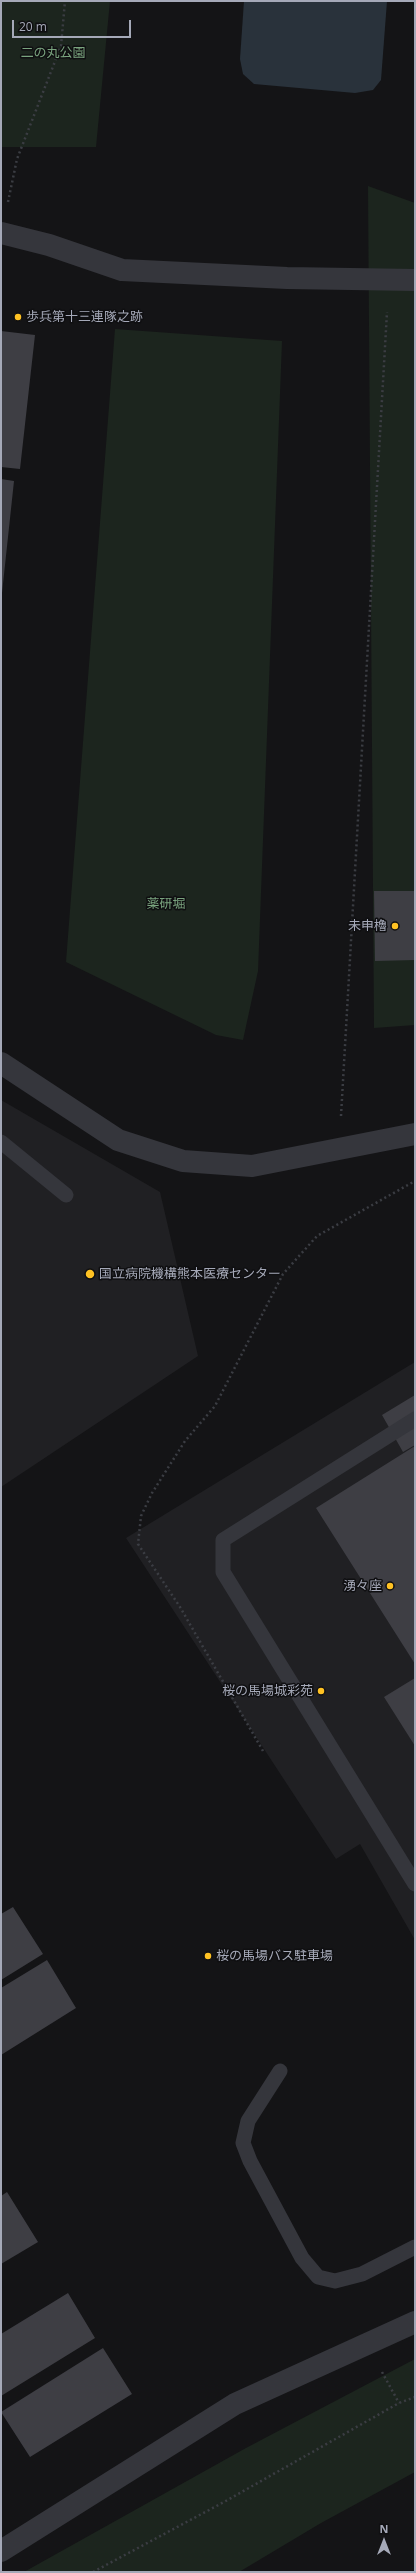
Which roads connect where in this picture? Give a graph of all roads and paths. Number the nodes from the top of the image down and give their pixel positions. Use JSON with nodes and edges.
{"nodes":[{"id":1,"x":65,"y":1,"type":"edge"},
{"id":2,"x":1,"y":233,"type":"edge"},
{"id":3,"x":389,"y":280,"type":"junction"},
{"id":4,"x":415,"y":280,"type":"edge"},
{"id":5,"x":1,"y":1063,"type":"edge"},
{"id":6,"x":415,"y":1134,"type":"edge"},
{"id":7,"x":1,"y":1142,"type":"edge"},
{"id":8,"x":339,"y":1150,"type":"junction"},
{"id":9,"x":415,"y":1181,"type":"edge"},
{"id":10,"x":66,"y":1195,"type":"dead end"},
{"id":11,"x":415,"y":1419,"type":"edge"},
{"id":12,"x":263,"y":1751,"type":"dead end"},
{"id":13,"x":415,"y":1884,"type":"edge"},
{"id":14,"x":280,"y":2071,"type":"dead end"},
{"id":15,"x":415,"y":2247,"type":"edge"},
{"id":16,"x":415,"y":2322,"type":"edge"},
{"id":17,"x":415,"y":2396,"type":"edge"},
{"id":18,"x":1,"y":2551,"type":"edge"},
{"id":19,"x":93,"y":2572,"type":"edge"}],
"edges":[{"from":1,"to":2,"type":"path"},
{"from":2,"to":3,"type":"street"},
{"from":3,"to":4,"type":"street"},
{"from":3,"to":8,"type":"path"},
{"from":5,"to":8,"type":"street"},
{"from":6,"to":8,"type":"street"},
{"from":7,"to":10,"type":"lane"},
{"from":9,"to":12,"type":"path"},
{"from":11,"to":13,"type":"lane"},
{"from":14,"to":15,"type":"lane"},
{"from":16,"to":18,"type":"street"},
{"from":17,"to":19,"type":"path"}]}
